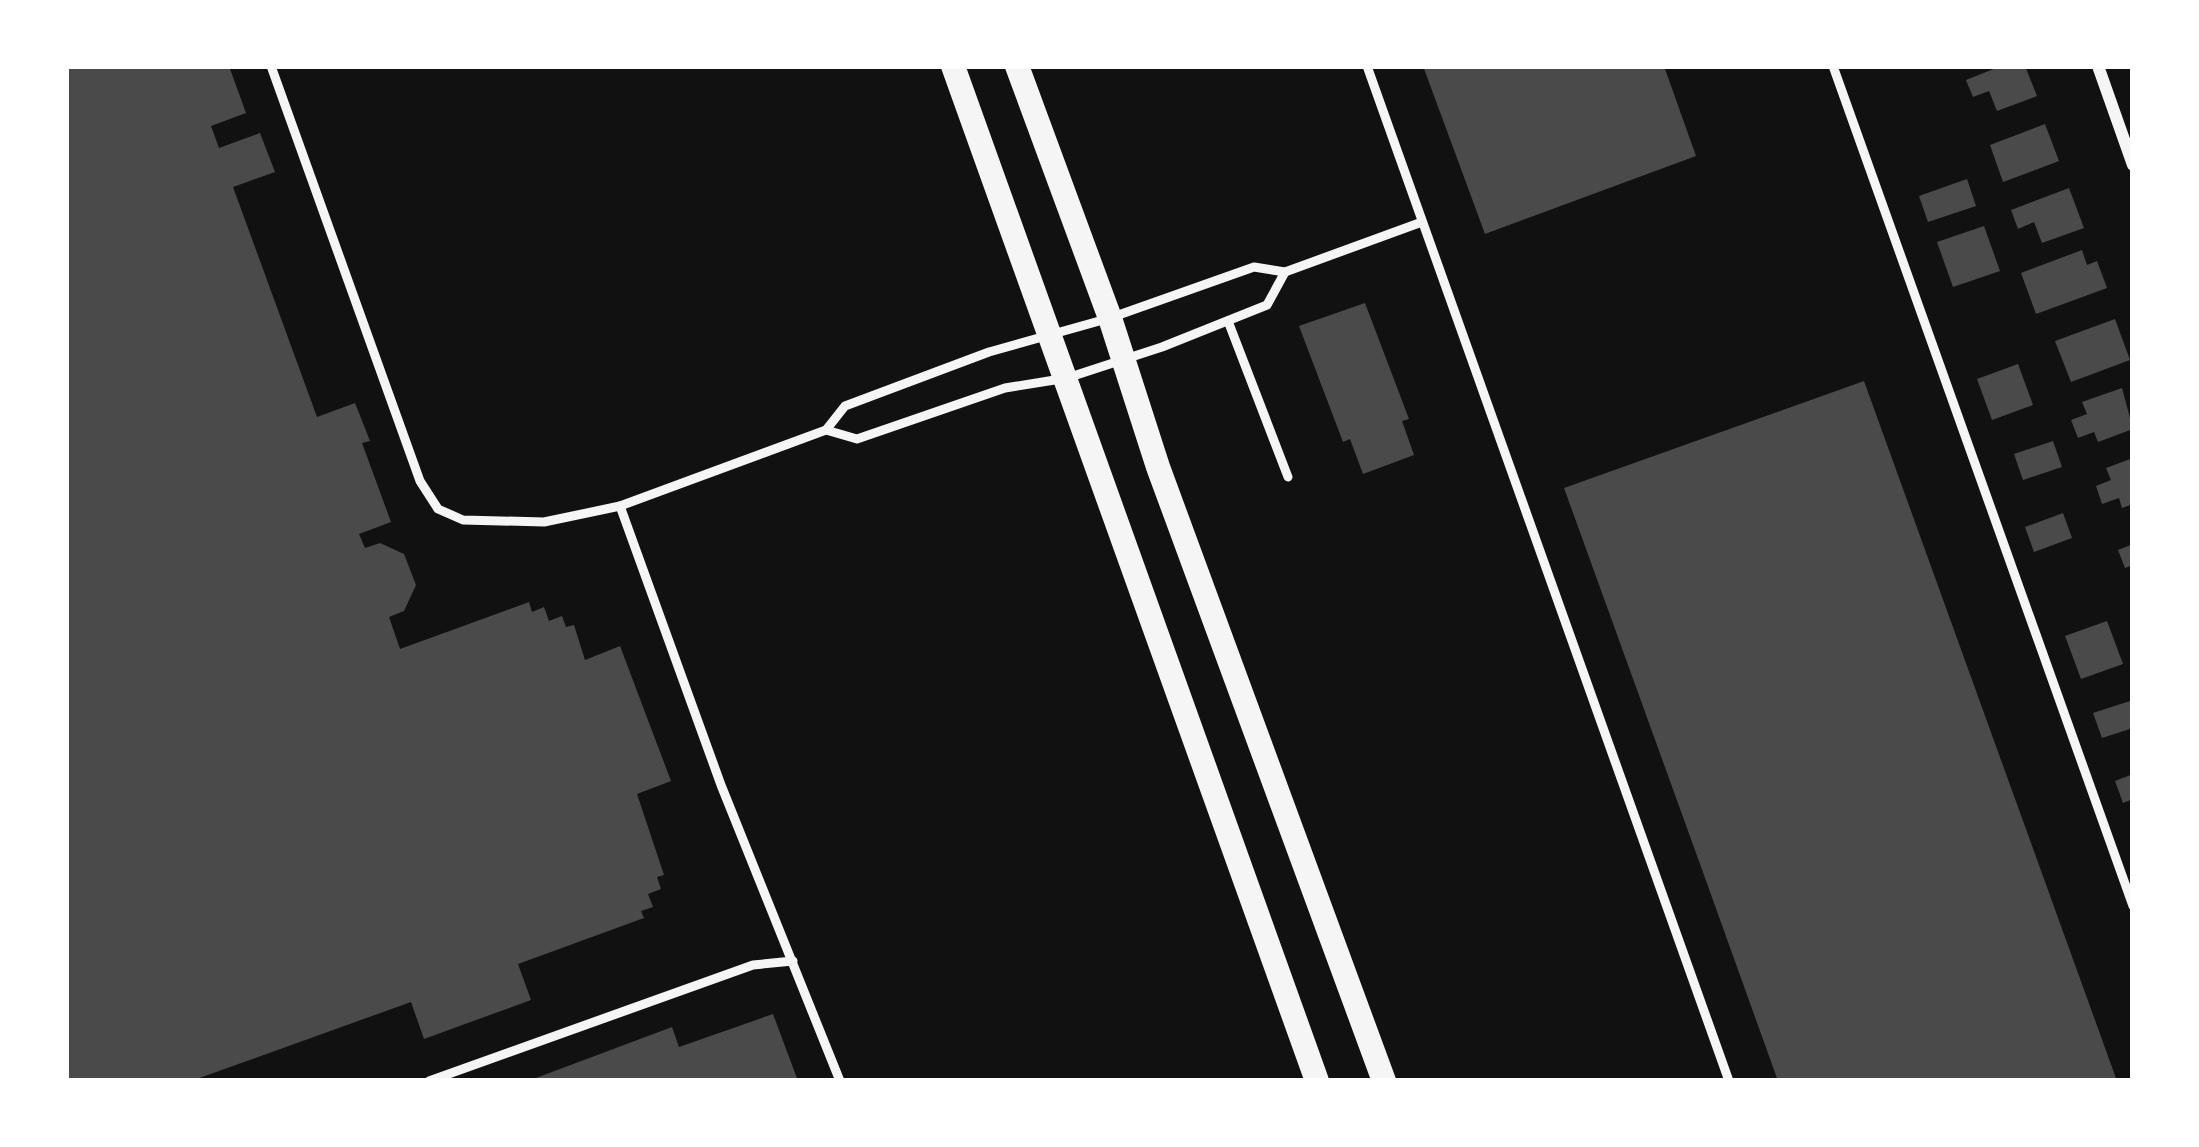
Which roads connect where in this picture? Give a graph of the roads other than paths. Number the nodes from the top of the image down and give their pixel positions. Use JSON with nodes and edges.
{"nodes":[{"id":1,"x":271,"y":66,"type":"edge"},
{"id":2,"x":953,"y":66,"type":"edge"},
{"id":3,"x":1017,"y":66,"type":"edge"},
{"id":4,"x":1367,"y":66,"type":"edge"},
{"id":5,"x":1833,"y":66,"type":"edge"},
{"id":6,"x":2098,"y":66,"type":"edge"},
{"id":7,"x":2133,"y":165,"type":"edge"},
{"id":8,"x":1422,"y":222,"type":"junction"},
{"id":9,"x":1286,"y":272,"type":"junction"},
{"id":10,"x":1110,"y":318,"type":"junction"},
{"id":11,"x":1228,"y":321,"type":"junction"},
{"id":12,"x":1052,"y":335,"type":"junction"},
{"id":13,"x":1124,"y":359,"type":"junction"},
{"id":14,"x":1067,"y":377,"type":"junction"},
{"id":15,"x":826,"y":430,"type":"junction"},
{"id":16,"x":1288,"y":477,"type":"dead end"},
{"id":17,"x":620,"y":506,"type":"junction"},
{"id":18,"x":2133,"y":906,"type":"edge"},
{"id":19,"x":793,"y":961,"type":"junction"},
{"id":20,"x":429,"y":1081,"type":"edge"},
{"id":21,"x":840,"y":1081,"type":"edge"},
{"id":22,"x":1317,"y":1081,"type":"edge"},
{"id":23,"x":1384,"y":1081,"type":"edge"},
{"id":24,"x":1729,"y":1081,"type":"edge"}],
"edges":[{"from":1,"to":17,"type":"lane"},
{"from":2,"to":12,"type":"main road"},
{"from":3,"to":10,"type":"main road"},
{"from":4,"to":8,"type":"lane"},
{"from":5,"to":18,"type":"lane"},
{"from":6,"to":7,"type":"street"},
{"from":8,"to":9,"type":"lane"},
{"from":8,"to":24,"type":"lane"},
{"from":9,"to":10,"type":"lane"},
{"from":9,"to":11,"type":"lane"},
{"from":10,"to":12,"type":"lane"},
{"from":10,"to":13,"type":"main road"},
{"from":11,"to":13,"type":"lane"},
{"from":11,"to":16,"type":"lane"},
{"from":12,"to":14,"type":"main road"},
{"from":12,"to":15,"type":"lane"},
{"from":13,"to":14,"type":"lane"},
{"from":13,"to":23,"type":"main road"},
{"from":14,"to":15,"type":"lane"},
{"from":14,"to":22,"type":"main road"},
{"from":15,"to":17,"type":"lane"},
{"from":17,"to":19,"type":"lane"},
{"from":19,"to":20,"type":"lane"},
{"from":19,"to":21,"type":"lane"}]}
